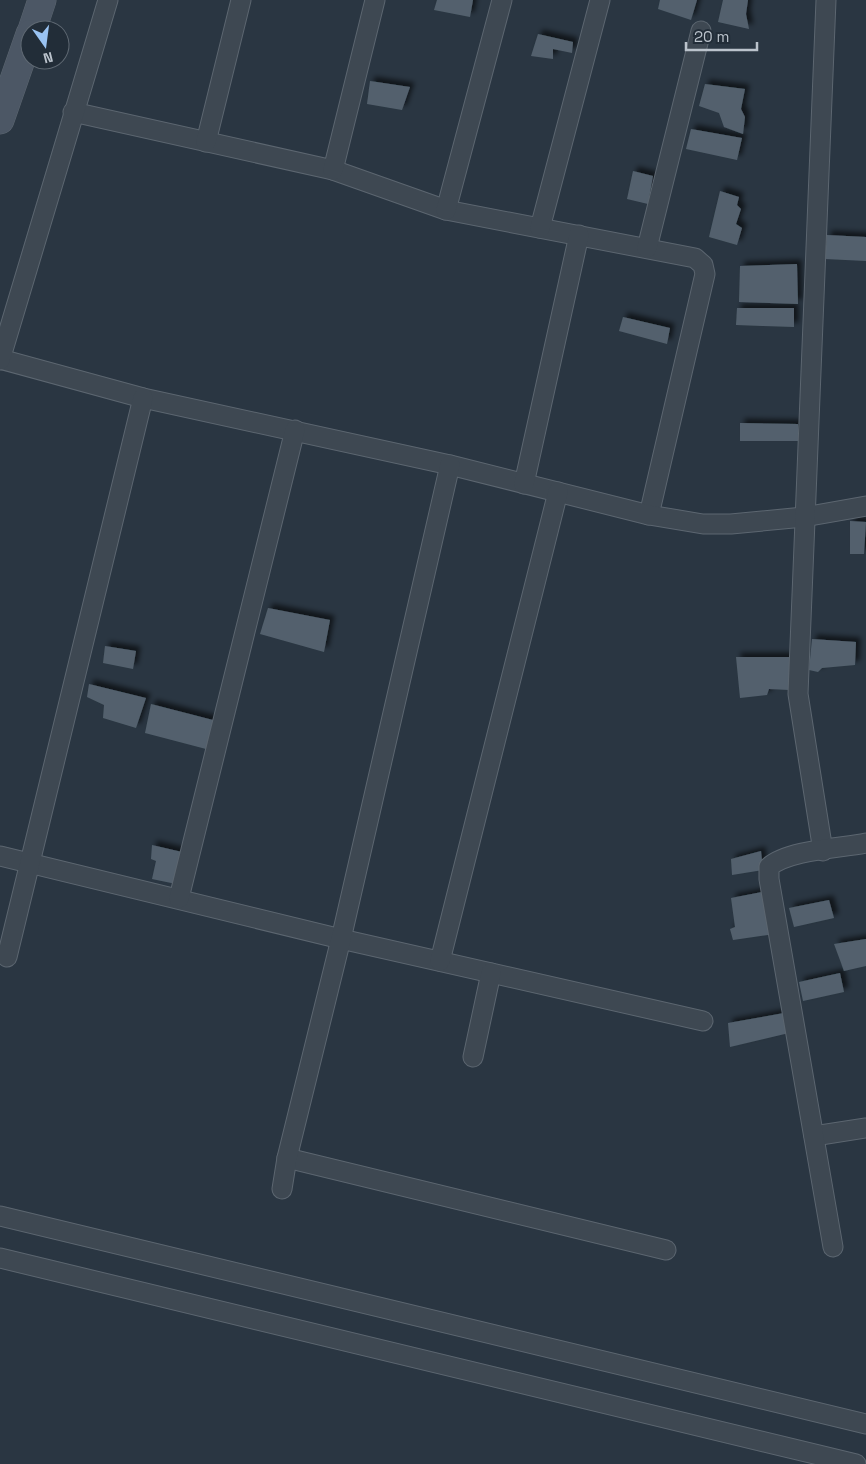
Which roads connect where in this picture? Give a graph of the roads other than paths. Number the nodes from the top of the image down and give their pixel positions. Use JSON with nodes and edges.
{"nodes":[{"id":1,"x":42,"y":0,"type":"edge"},
{"id":2,"x":108,"y":0,"type":"edge"},
{"id":3,"x":241,"y":0,"type":"edge"},
{"id":4,"x":375,"y":0,"type":"edge"},
{"id":5,"x":502,"y":0,"type":"edge"},
{"id":6,"x":600,"y":0,"type":"edge"},
{"id":7,"x":826,"y":0,"type":"edge"},
{"id":8,"x":35,"y":20,"type":"edge"},
{"id":9,"x":701,"y":31,"type":"dead end"},
{"id":10,"x":20,"y":63,"type":"edge"},
{"id":11,"x":73,"y":112,"type":"junction"},
{"id":12,"x":0,"y":120,"type":"edge"},
{"id":13,"x":206,"y":142,"type":"junction"},
{"id":14,"x":333,"y":170,"type":"junction"},
{"id":15,"x":446,"y":210,"type":"junction"},
{"id":16,"x":540,"y":228,"type":"junction"},
{"id":17,"x":579,"y":235,"type":"junction"},
{"id":18,"x":648,"y":248,"type":"junction"},
{"id":19,"x":0,"y":360,"type":"edge"},
{"id":20,"x":143,"y":398,"type":"junction"},
{"id":21,"x":296,"y":430,"type":"junction"},
{"id":22,"x":450,"y":465,"type":"junction"},
{"id":23,"x":524,"y":484,"type":"junction"},
{"id":24,"x":558,"y":492,"type":"junction"},
{"id":25,"x":866,"y":506,"type":"edge"},
{"id":26,"x":649,"y":515,"type":"junction"},
{"id":27,"x":804,"y":517,"type":"junction"},
{"id":28,"x":866,"y":843,"type":"edge"},
{"id":29,"x":823,"y":850,"type":"junction"},
{"id":30,"x":0,"y":856,"type":"edge"},
{"id":31,"x":30,"y":863,"type":"junction"},
{"id":32,"x":179,"y":898,"type":"junction"},
{"id":33,"x":340,"y":939,"type":"junction"},
{"id":34,"x":7,"y":957,"type":"dead end"},
{"id":35,"x":440,"y":961,"type":"junction"},
{"id":36,"x":491,"y":973,"type":"junction"},
{"id":37,"x":703,"y":1021,"type":"dead end"},
{"id":38,"x":472,"y":1057,"type":"dead end"},
{"id":39,"x":866,"y":1128,"type":"edge"},
{"id":40,"x":814,"y":1136,"type":"junction"},
{"id":41,"x":287,"y":1158,"type":"junction"},
{"id":42,"x":282,"y":1190,"type":"dead end"},
{"id":43,"x":0,"y":1216,"type":"edge"},
{"id":44,"x":833,"y":1247,"type":"dead end"},
{"id":45,"x":666,"y":1250,"type":"dead end"},
{"id":46,"x":0,"y":1258,"type":"edge"},
{"id":47,"x":866,"y":1424,"type":"edge"},
{"id":48,"x":856,"y":1464,"type":"edge"}],
"edges":[{"from":1,"to":8,"type":"street"},
{"from":2,"to":11,"type":"street"},
{"from":3,"to":13,"type":"street"},
{"from":4,"to":14,"type":"street"},
{"from":5,"to":15,"type":"street"},
{"from":6,"to":16,"type":"street"},
{"from":7,"to":27,"type":"street"},
{"from":9,"to":18,"type":"street"},
{"from":10,"to":12,"type":"street"},
{"from":11,"to":13,"type":"street"},
{"from":11,"to":19,"type":"street"},
{"from":13,"to":14,"type":"street"},
{"from":14,"to":15,"type":"street"},
{"from":15,"to":16,"type":"street"},
{"from":16,"to":17,"type":"street"},
{"from":17,"to":18,"type":"street"},
{"from":17,"to":23,"type":"street"},
{"from":18,"to":26,"type":"street"},
{"from":19,"to":20,"type":"street"},
{"from":20,"to":21,"type":"street"},
{"from":20,"to":31,"type":"street"},
{"from":21,"to":22,"type":"street"},
{"from":21,"to":32,"type":"street"},
{"from":22,"to":23,"type":"street"},
{"from":22,"to":33,"type":"street"},
{"from":23,"to":24,"type":"street"},
{"from":24,"to":26,"type":"street"},
{"from":24,"to":35,"type":"street"},
{"from":25,"to":27,"type":"street"},
{"from":26,"to":27,"type":"street"},
{"from":27,"to":29,"type":"street"},
{"from":28,"to":29,"type":"street"},
{"from":29,"to":40,"type":"street"},
{"from":30,"to":31,"type":"street"},
{"from":31,"to":32,"type":"street"},
{"from":31,"to":34,"type":"street"},
{"from":32,"to":33,"type":"street"},
{"from":33,"to":35,"type":"street"},
{"from":33,"to":41,"type":"street"},
{"from":35,"to":36,"type":"street"},
{"from":36,"to":37,"type":"street"},
{"from":36,"to":38,"type":"street"},
{"from":39,"to":40,"type":"street"},
{"from":40,"to":44,"type":"street"},
{"from":41,"to":42,"type":"street"},
{"from":41,"to":45,"type":"street"},
{"from":43,"to":47,"type":"street"},
{"from":46,"to":48,"type":"street"}]}
